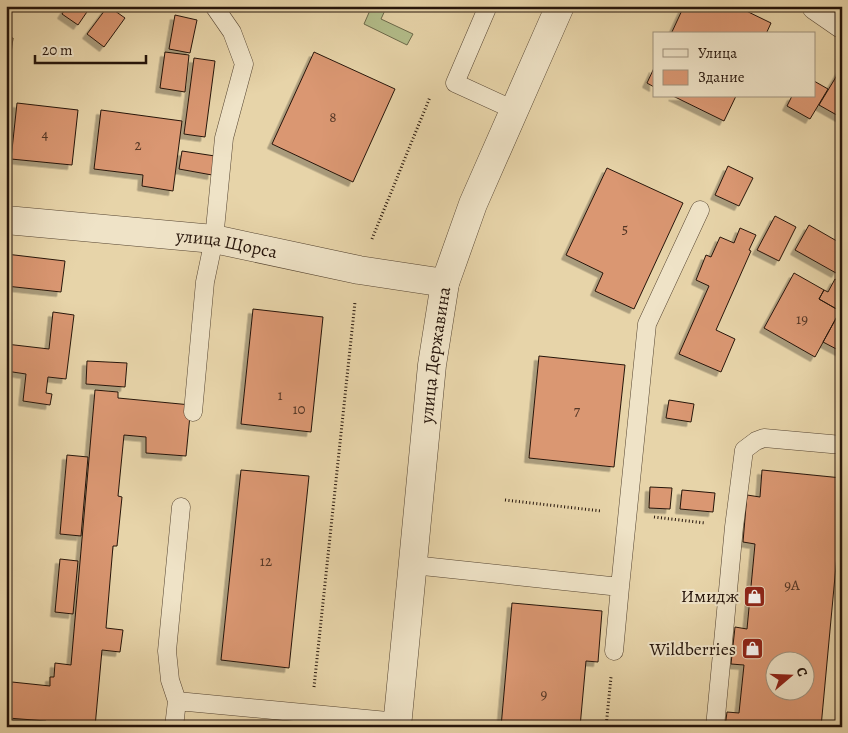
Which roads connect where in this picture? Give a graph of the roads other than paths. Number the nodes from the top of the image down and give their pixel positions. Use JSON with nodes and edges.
{"nodes":[{"id":1,"x":214,"y":6,"type":"edge"},
{"id":2,"x":488,"y":6,"type":"edge"},
{"id":3,"x":560,"y":6,"type":"edge"},
{"id":4,"x":816,"y":6,"type":"edge"},
{"id":5,"x":842,"y":24,"type":"edge"},
{"id":6,"x":514,"y":110,"type":"junction"},
{"id":7,"x":700,"y":210,"type":"dead end"},
{"id":8,"x":6,"y":220,"type":"edge"},
{"id":9,"x":214,"y":239,"type":"junction"},
{"id":10,"x":445,"y":282,"type":"junction"},
{"id":11,"x":193,"y":412,"type":"dead end"},
{"id":12,"x":842,"y":445,"type":"edge"},
{"id":13,"x":181,"y":507,"type":"dead end"},
{"id":14,"x":413,"y":565,"type":"junction"},
{"id":15,"x":620,"y":587,"type":"junction"},
{"id":16,"x":614,"y":651,"type":"road end"},
{"id":17,"x":177,"y":701,"type":"junction"},
{"id":18,"x":398,"y":724,"type":"edge"},
{"id":19,"x":174,"y":727,"type":"edge"},
{"id":20,"x":715,"y":727,"type":"edge"}],
"edges":[{"from":1,"to":9,"type":"lane"},
{"from":2,"to":6,"type":"lane"},
{"from":3,"to":6,"type":"street","name":"улица Державина"},
{"from":4,"to":5,"type":"street"},
{"from":6,"to":10,"type":"street","name":"улица Державина"},
{"from":7,"to":15,"type":"lane"},
{"from":8,"to":9,"type":"street","name":"улица Щорса"},
{"from":9,"to":10,"type":"street","name":"улица Щорса"},
{"from":9,"to":11,"type":"lane"},
{"from":10,"to":14,"type":"street","name":"улица Державина"},
{"from":12,"to":20,"type":"lane"},
{"from":13,"to":17,"type":"lane"},
{"from":14,"to":15,"type":"lane"},
{"from":14,"to":18,"type":"street","name":"улица Державина"},
{"from":15,"to":16,"type":"lane"},
{"from":17,"to":18,"type":"lane"},
{"from":17,"to":19,"type":"lane"}]}
